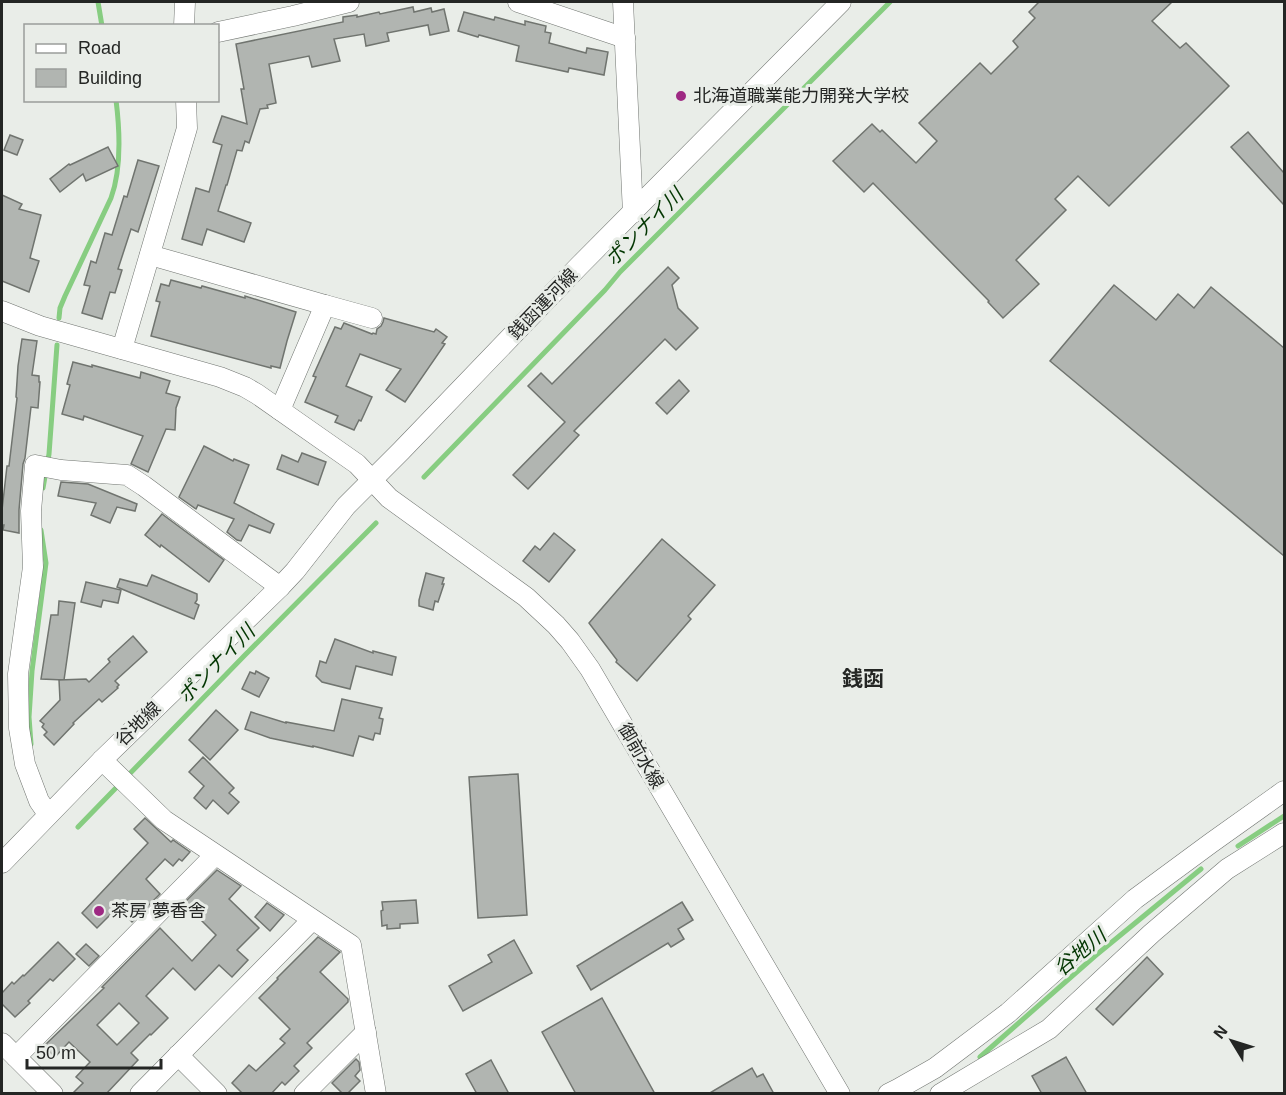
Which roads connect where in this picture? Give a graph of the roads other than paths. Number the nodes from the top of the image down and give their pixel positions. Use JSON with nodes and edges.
{"nodes":[{"id":1,"x":185,"y":2,"type":"edge"},
{"id":2,"x":350,"y":2,"type":"edge"},
{"id":3,"x":518,"y":2,"type":"edge"},
{"id":4,"x":623,"y":2,"type":"edge"},
{"id":5,"x":841,"y":2,"type":"edge"},
{"id":6,"x":294,"y":9,"type":"edge"},
{"id":7,"x":184,"y":24,"type":"edge"},
{"id":8,"x":219,"y":32,"type":"edge"},
{"id":9,"x":625,"y":38,"type":"junction"},
{"id":10,"x":186,"y":102,"type":"edge"},
{"id":11,"x":633,"y":213,"type":"junction"},
{"id":12,"x":150,"y":255,"type":"junction"},
{"id":13,"x":325,"y":305,"type":"junction"},
{"id":14,"x":2,"y":311,"type":"edge"},
{"id":15,"x":372,"y":318,"type":"dead end"},
{"id":16,"x":122,"y":349,"type":"junction"},
{"id":17,"x":280,"y":410,"type":"junction"},
{"id":18,"x":372,"y":480,"type":"junction"},
{"id":19,"x":280,"y":587,"type":"junction"},
{"id":20,"x":102,"y":760,"type":"junction"},
{"id":21,"x":1284,"y":791,"type":"edge"},
{"id":22,"x":48,"y":814,"type":"junction"},
{"id":23,"x":1284,"y":833,"type":"edge"},
{"id":24,"x":1211,"y":843,"type":"junction"},
{"id":25,"x":215,"y":855,"type":"junction"},
{"id":26,"x":2,"y":863,"type":"edge"},
{"id":27,"x":1227,"y":869,"type":"junction"},
{"id":28,"x":312,"y":920,"type":"junction"},
{"id":29,"x":366,"y":1032,"type":"junction"},
{"id":30,"x":2,"y":1043,"type":"edge"},
{"id":31,"x":178,"y":1055,"type":"junction"},
{"id":32,"x":16,"y":1057,"type":"junction"},
{"id":33,"x":53,"y":1094,"type":"edge"},
{"id":34,"x":140,"y":1094,"type":"edge"},
{"id":35,"x":217,"y":1094,"type":"edge"},
{"id":36,"x":304,"y":1094,"type":"edge"},
{"id":37,"x":376,"y":1094,"type":"edge"},
{"id":38,"x":840,"y":1094,"type":"edge"},
{"id":39,"x":888,"y":1094,"type":"edge"},
{"id":40,"x":940,"y":1094,"type":"edge"}],
"edges":[{"from":1,"to":7,"type":"street"},
{"from":2,"to":6,"type":"street"},
{"from":3,"to":9,"type":"street"},
{"from":4,"to":9,"type":"street"},
{"from":5,"to":11,"type":"street","name":"銭函運河線"},
{"from":6,"to":8,"type":"street"},
{"from":9,"to":11,"type":"street"},
{"from":10,"to":12,"type":"street"},
{"from":11,"to":18,"type":"street","name":"銭函運河線"},
{"from":12,"to":13,"type":"street"},
{"from":12,"to":16,"type":"street"},
{"from":13,"to":15,"type":"street"},
{"from":13,"to":17,"type":"street"},
{"from":14,"to":16,"type":"street","name":"御前水線"},
{"from":16,"to":17,"type":"street","name":"御前水線"},
{"from":17,"to":18,"type":"street","name":"御前水線"},
{"from":18,"to":19,"type":"street","name":"谷地線"},
{"from":18,"to":38,"type":"street","name":"御前水線"},
{"from":19,"to":20,"type":"street","name":"谷地線"},
{"from":19,"to":22,"type":"street"},
{"from":20,"to":22,"type":"street","name":"谷地線"},
{"from":20,"to":25,"type":"street"},
{"from":21,"to":24,"type":"street"},
{"from":22,"to":26,"type":"street","name":"谷地線"},
{"from":23,"to":27,"type":"street"},
{"from":24,"to":27,"type":"street"},
{"from":24,"to":39,"type":"street"},
{"from":25,"to":28,"type":"street"},
{"from":25,"to":32,"type":"street"},
{"from":27,"to":40,"type":"street"},
{"from":28,"to":29,"type":"street"},
{"from":28,"to":31,"type":"street"},
{"from":29,"to":36,"type":"street"},
{"from":29,"to":37,"type":"street"},
{"from":30,"to":32,"type":"street"},
{"from":31,"to":34,"type":"street"},
{"from":31,"to":35,"type":"street"},
{"from":32,"to":33,"type":"street"}]}
